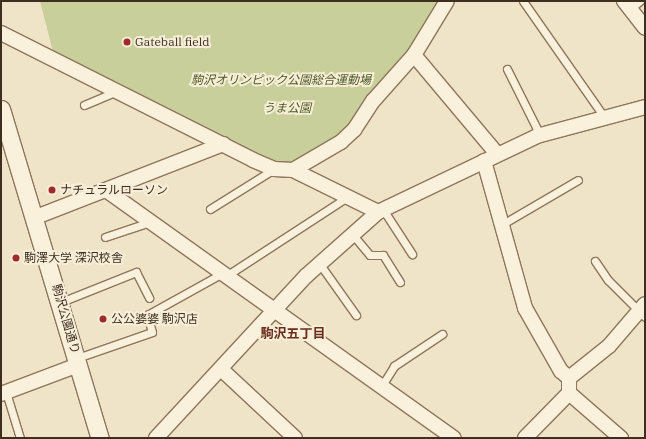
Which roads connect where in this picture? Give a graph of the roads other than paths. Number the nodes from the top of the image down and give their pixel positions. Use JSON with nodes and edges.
{"nodes":[{"id":1,"x":447,"y":1,"type":"edge"},
{"id":2,"x":524,"y":1,"type":"edge"},
{"id":3,"x":631,"y":4,"type":"edge"},
{"id":4,"x":645,"y":28,"type":"edge"},
{"id":5,"x":1,"y":33,"type":"edge"},
{"id":6,"x":414,"y":55,"type":"junction"},
{"id":7,"x":507,"y":69,"type":"dead end"},
{"id":8,"x":118,"y":90,"type":"junction"},
{"id":9,"x":84,"y":105,"type":"dead end"},
{"id":10,"x":645,"y":107,"type":"edge"},
{"id":11,"x":2,"y":113,"type":"edge"},
{"id":12,"x":605,"y":118,"type":"junction"},
{"id":13,"x":540,"y":135,"type":"junction"},
{"id":14,"x":223,"y":144,"type":"junction"},
{"id":15,"x":491,"y":157,"type":"junction"},
{"id":16,"x":274,"y":169,"type":"junction"},
{"id":17,"x":294,"y":170,"type":"junction"},
{"id":18,"x":578,"y":180,"type":"dead end"},
{"id":19,"x":106,"y":190,"type":"junction"},
{"id":20,"x":348,"y":195,"type":"junction"},
{"id":21,"x":210,"y":209,"type":"dead end"},
{"id":22,"x":378,"y":212,"type":"junction"},
{"id":23,"x":36,"y":217,"type":"junction"},
{"id":24,"x":150,"y":222,"type":"junction"},
{"id":25,"x":501,"y":225,"type":"junction"},
{"id":26,"x":353,"y":235,"type":"junction"},
{"id":27,"x":105,"y":236,"type":"dead end"},
{"id":28,"x":412,"y":254,"type":"dead end"},
{"id":29,"x":595,"y":261,"type":"dead end"},
{"id":30,"x":319,"y":263,"type":"junction"},
{"id":31,"x":223,"y":275,"type":"junction"},
{"id":32,"x":400,"y":282,"type":"dead end"},
{"id":33,"x":149,"y":298,"type":"dead end"},
{"id":34,"x":61,"y":302,"type":"junction"},
{"id":35,"x":274,"y":310,"type":"junction"},
{"id":36,"x":643,"y":311,"type":"edge"},
{"id":37,"x":356,"y":315,"type":"dead end"},
{"id":38,"x":442,"y":334,"type":"dead end"},
{"id":39,"x":78,"y":362,"type":"junction"},
{"id":40,"x":221,"y":369,"type":"junction"},
{"id":41,"x":569,"y":378,"type":"junction"},
{"id":42,"x":381,"y":387,"type":"junction"},
{"id":43,"x":3,"y":393,"type":"edge"},
{"id":44,"x":569,"y":394,"type":"junction"},
{"id":45,"x":290,"y":436,"type":"edge"},
{"id":46,"x":20,"y":438,"type":"edge"},
{"id":47,"x":100,"y":438,"type":"edge"},
{"id":48,"x":156,"y":438,"type":"edge"},
{"id":49,"x":454,"y":438,"type":"edge"},
{"id":50,"x":525,"y":438,"type":"edge"},
{"id":51,"x":621,"y":438,"type":"edge"}],
"edges":[{"from":1,"to":6,"type":"street"},
{"from":2,"to":12,"type":"lane"},
{"from":3,"to":4,"type":"street"},
{"from":5,"to":8,"type":"street"},
{"from":6,"to":15,"type":"street"},
{"from":6,"to":17,"type":"street"},
{"from":7,"to":13,"type":"lane"},
{"from":8,"to":9,"type":"lane"},
{"from":8,"to":14,"type":"street"},
{"from":10,"to":12,"type":"street"},
{"from":11,"to":23,"type":"street","name":"駒沢公園通り"},
{"from":12,"to":13,"type":"street"},
{"from":13,"to":15,"type":"street"},
{"from":14,"to":16,"type":"street"},
{"from":14,"to":19,"type":"street"},
{"from":15,"to":22,"type":"street"},
{"from":15,"to":25,"type":"street"},
{"from":16,"to":17,"type":"street"},
{"from":16,"to":21,"type":"lane"},
{"from":17,"to":20,"type":"street"},
{"from":18,"to":25,"type":"lane"},
{"from":19,"to":23,"type":"street"},
{"from":19,"to":24,"type":"street"},
{"from":20,"to":22,"type":"street"},
{"from":20,"to":31,"type":"lane"},
{"from":22,"to":26,"type":"street"},
{"from":22,"to":28,"type":"lane"},
{"from":23,"to":34,"type":"street","name":"駒沢公園通り"},
{"from":24,"to":27,"type":"lane"},
{"from":24,"to":31,"type":"street"},
{"from":25,"to":41,"type":"street"},
{"from":26,"to":30,"type":"street"},
{"from":26,"to":32,"type":"lane"},
{"from":29,"to":36,"type":"lane"},
{"from":30,"to":35,"type":"street"},
{"from":30,"to":37,"type":"lane"},
{"from":31,"to":35,"type":"street"},
{"from":31,"to":39,"type":"lane"},
{"from":33,"to":34,"type":"lane"},
{"from":34,"to":39,"type":"street","name":"駒沢公園通り"},
{"from":35,"to":40,"type":"street"},
{"from":35,"to":42,"type":"street"},
{"from":36,"to":41,"type":"street"},
{"from":38,"to":42,"type":"lane"},
{"from":39,"to":43,"type":"street"},
{"from":39,"to":47,"type":"street","name":"駒沢公園通り"},
{"from":40,"to":45,"type":"street"},
{"from":40,"to":48,"type":"street"},
{"from":41,"to":44,"type":"street"},
{"from":42,"to":49,"type":"street"},
{"from":43,"to":46,"type":"lane"},
{"from":44,"to":50,"type":"street"},
{"from":44,"to":51,"type":"street"}]}
